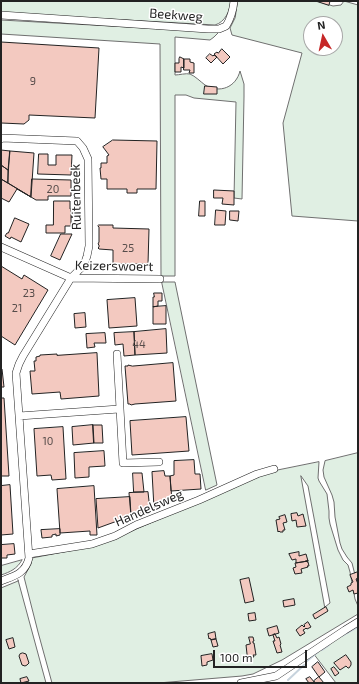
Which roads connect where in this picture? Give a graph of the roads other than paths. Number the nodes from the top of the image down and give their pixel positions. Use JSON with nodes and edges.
{"nodes":[{"id":1,"x":234,"y":1,"type":"edge"},
{"id":2,"x":1,"y":15,"type":"edge"},
{"id":3,"x":1,"y":139,"type":"edge"},
{"id":4,"x":1,"y":247,"type":"edge"},
{"id":5,"x":71,"y":278,"type":"junction"},
{"id":6,"x":160,"y":279,"type":"dead end"},
{"id":7,"x":117,"y":354,"type":"dead end"},
{"id":8,"x":120,"y":409,"type":"junction"},
{"id":9,"x":19,"y":416,"type":"junction"},
{"id":10,"x":160,"y":462,"type":"dead end"},
{"id":11,"x":274,"y":469,"type":"dead end"},
{"id":12,"x":29,"y":554,"type":"junction"},
{"id":13,"x":1,"y":582,"type":"edge"},
{"id":14,"x":358,"y":622,"type":"edge"},
{"id":15,"x":241,"y":683,"type":"edge"}],
"edges":[{"from":1,"to":2,"type":"street","name":"Beekweg"},
{"from":3,"to":5,"type":"street","name":"Ruitenbeek"},
{"from":4,"to":5,"type":"street","name":"Keizerswoert"},
{"from":5,"to":6,"type":"street","name":"Keizerswoert"},
{"from":5,"to":9,"type":"street"},
{"from":7,"to":8,"type":"street"},
{"from":8,"to":9,"type":"street"},
{"from":8,"to":10,"type":"street"},
{"from":9,"to":12,"type":"street"},
{"from":11,"to":12,"type":"street","name":"Handelsweg"},
{"from":12,"to":13,"type":"street"},
{"from":14,"to":15,"type":"street"}]}
